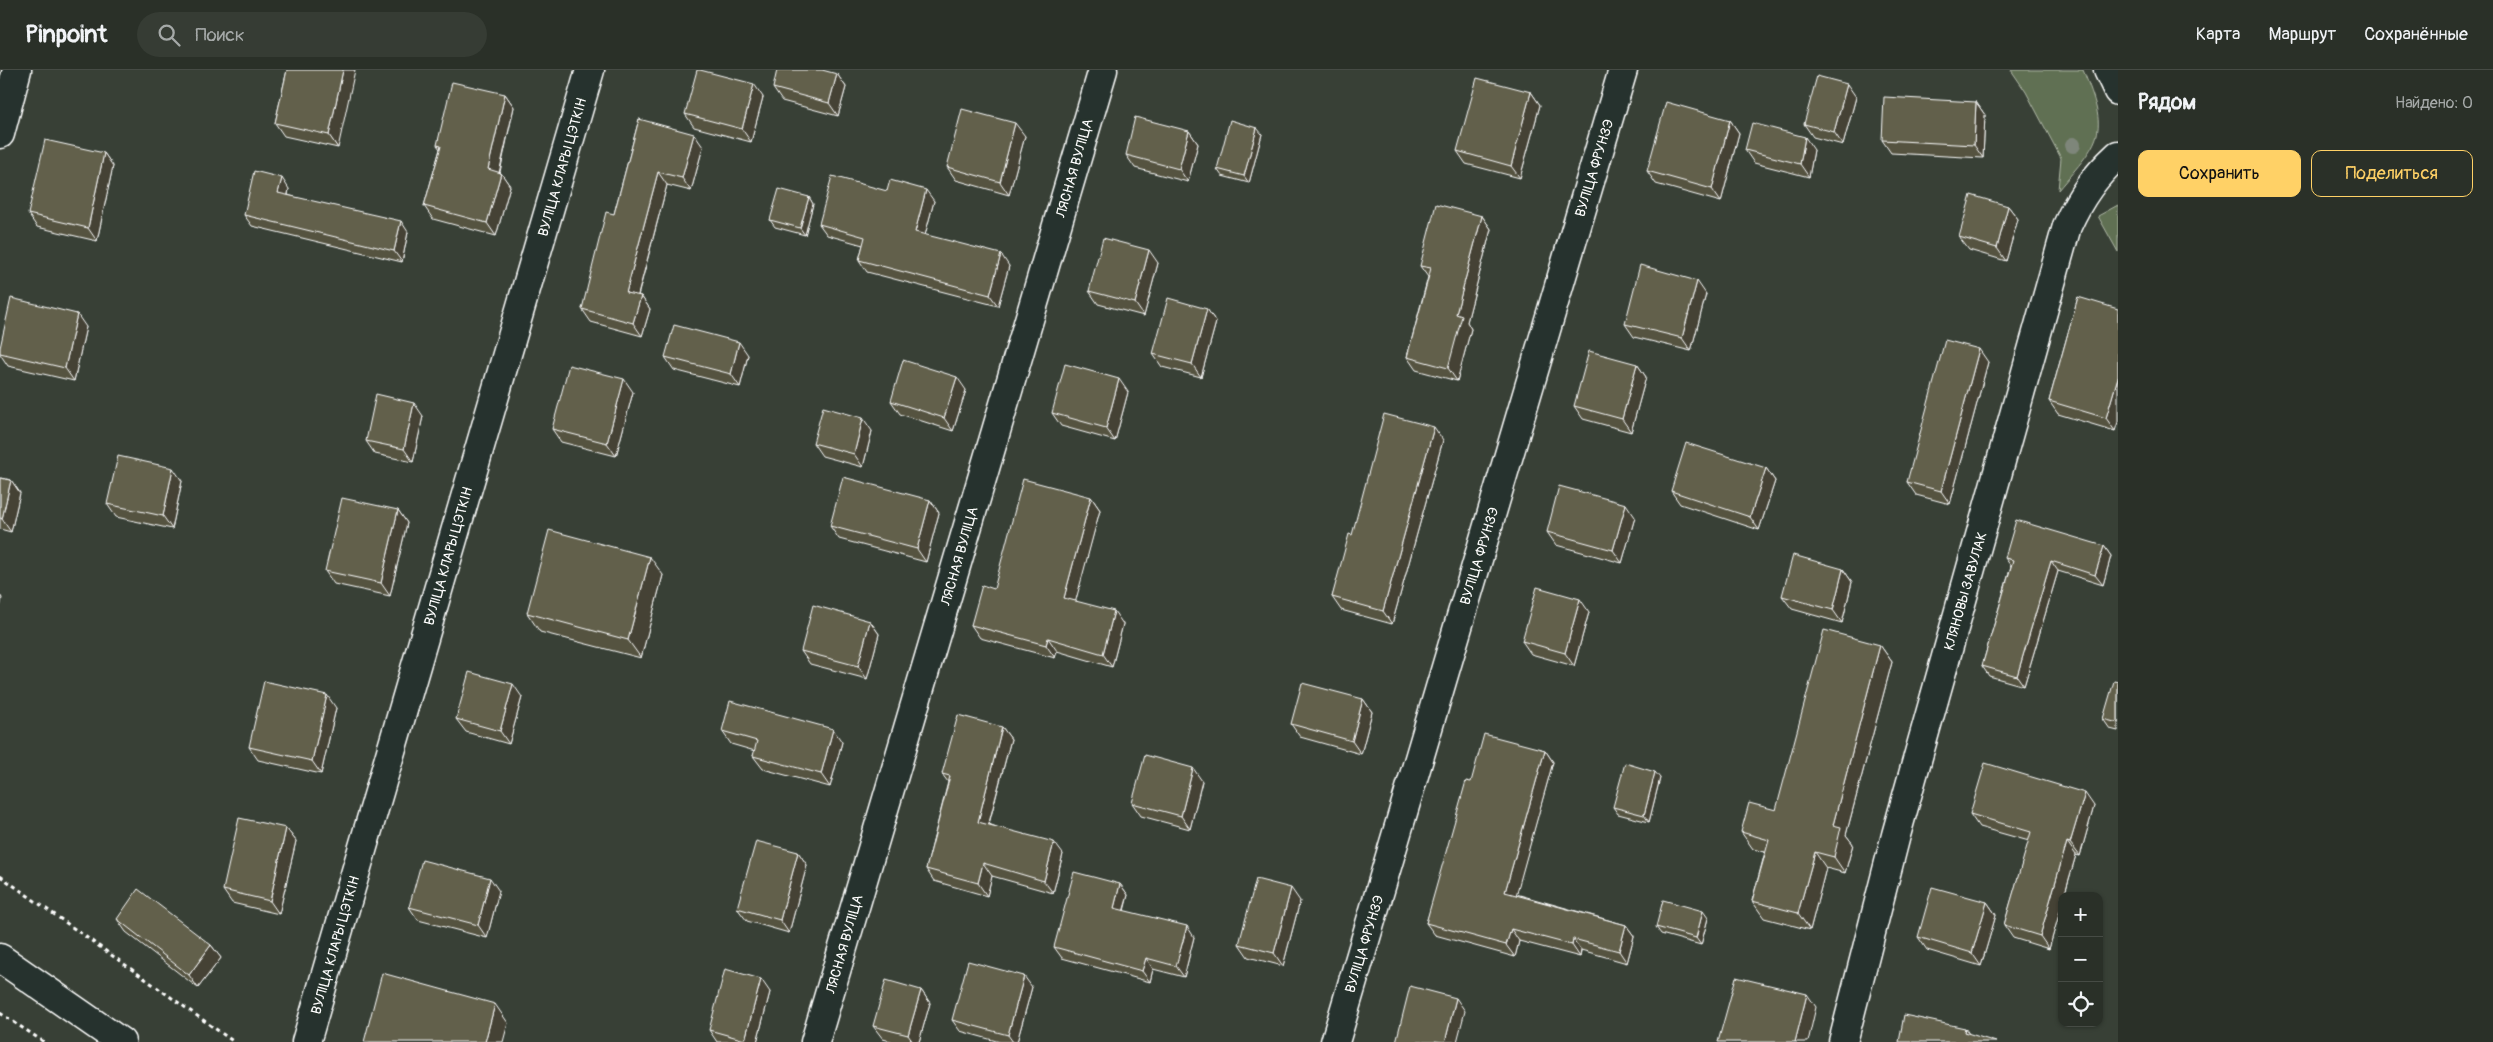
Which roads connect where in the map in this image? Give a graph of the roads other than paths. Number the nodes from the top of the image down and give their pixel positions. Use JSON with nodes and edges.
{"nodes":[{"id":1,"x":17,"y":70,"type":"edge"},
{"id":2,"x":590,"y":70,"type":"edge"},
{"id":3,"x":1103,"y":70,"type":"edge"},
{"id":4,"x":1624,"y":70,"type":"edge"},
{"id":5,"x":2108,"y":70,"type":"edge"},
{"id":6,"x":2118,"y":91,"type":"edge"},
{"id":7,"x":0,"y":134,"type":"edge"},
{"id":8,"x":2118,"y":155,"type":"edge"},
{"id":9,"x":0,"y":958,"type":"edge"},
{"id":10,"x":121,"y":1042,"type":"edge"},
{"id":11,"x":306,"y":1042,"type":"edge"},
{"id":12,"x":815,"y":1042,"type":"edge"},
{"id":13,"x":1335,"y":1042,"type":"edge"},
{"id":14,"x":1843,"y":1042,"type":"edge"}],
"edges":[{"from":1,"to":7,"type":"street"},
{"from":2,"to":11,"type":"street","name":"ВУЛІЦА КЛАРЫ ЦЭТКІН"},
{"from":3,"to":12,"type":"street","name":"ЛЯСНАЯ ВУЛІЦА"},
{"from":4,"to":13,"type":"street","name":"ВУЛІЦА ФРУНЗЭ"},
{"from":5,"to":6,"type":"street"},
{"from":8,"to":14,"type":"street","name":"КЛЯНОВЫ ЗАВУЛАК"},
{"from":9,"to":10,"type":"street"}]}
